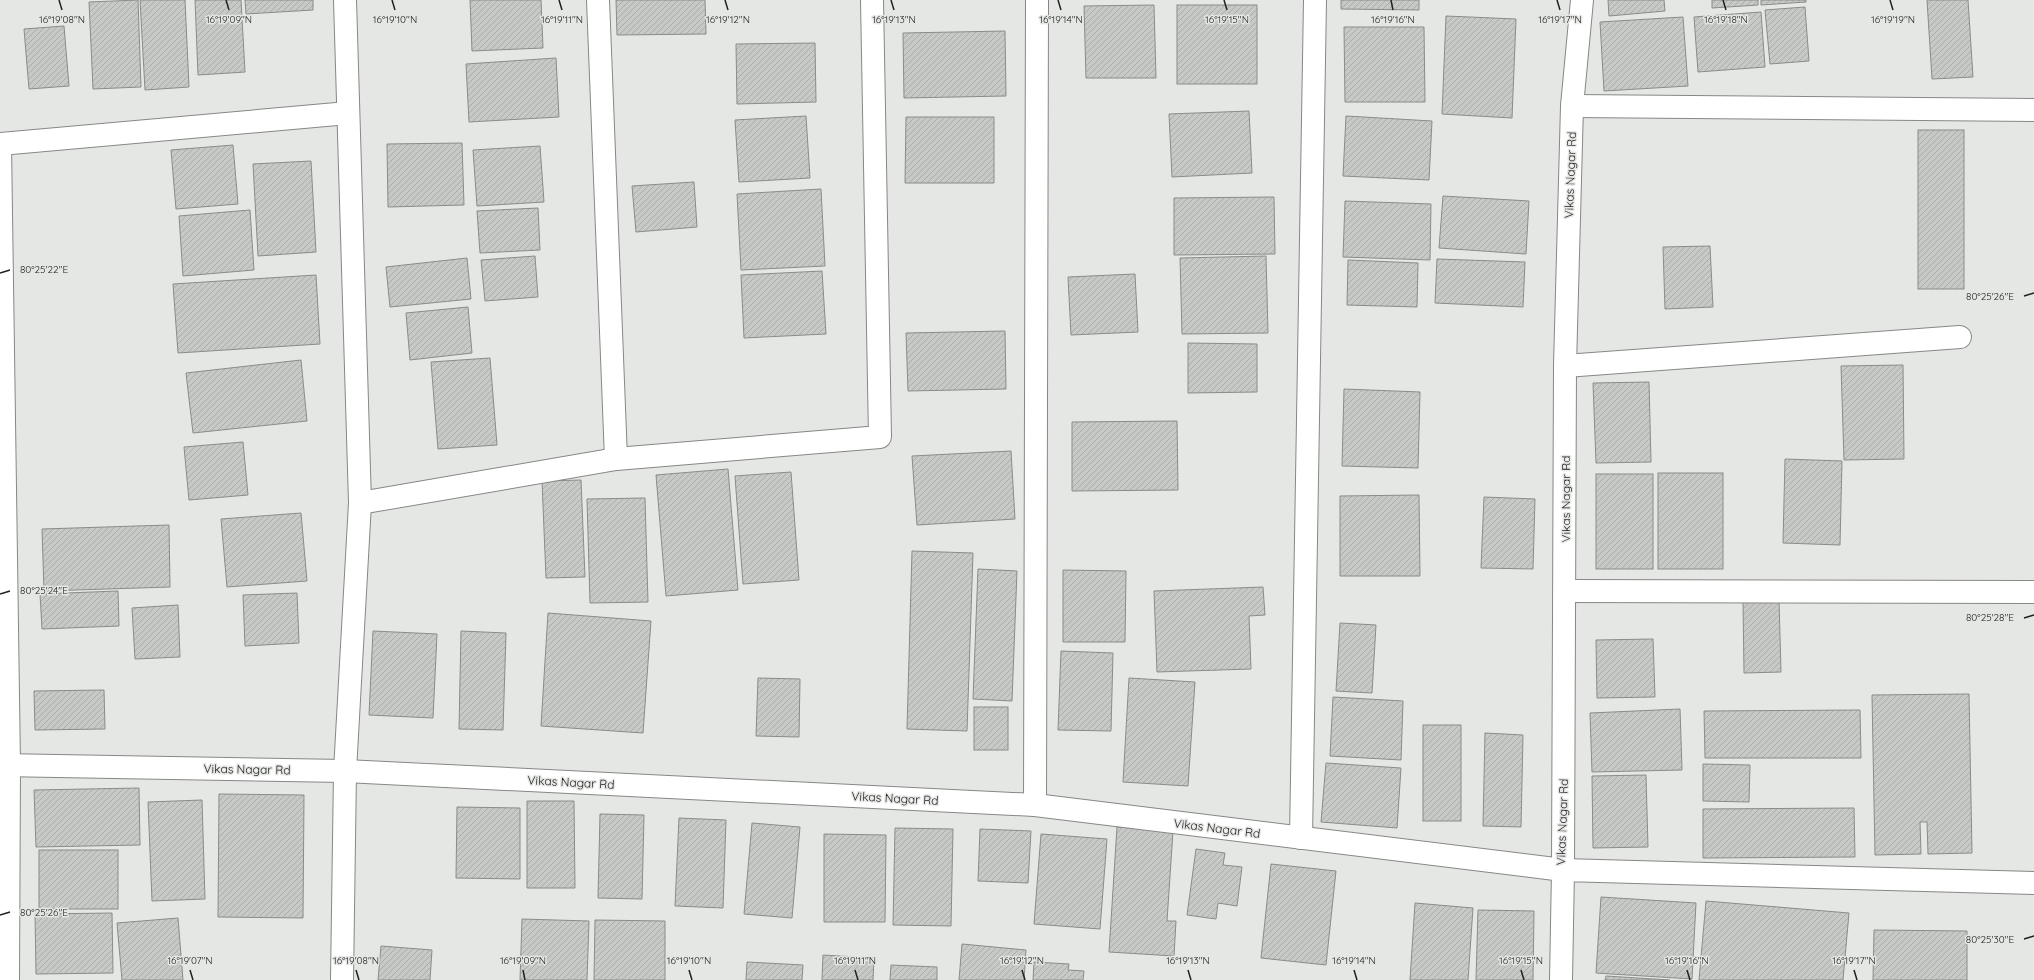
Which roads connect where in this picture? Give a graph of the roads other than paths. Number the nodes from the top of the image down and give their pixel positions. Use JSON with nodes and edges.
{"nodes":[{"id":1,"x":346,"y":0,"type":"edge"},
{"id":2,"x":598,"y":0,"type":"edge"},
{"id":3,"x":872,"y":0,"type":"edge"},
{"id":4,"x":1037,"y":0,"type":"edge"},
{"id":5,"x":1315,"y":0,"type":"edge"},
{"id":6,"x":1582,"y":0,"type":"edge"},
{"id":7,"x":1572,"y":106,"type":"junction"},
{"id":8,"x":2034,"y":110,"type":"edge"},
{"id":9,"x":348,"y":112,"type":"junction"},
{"id":10,"x":0,"y":144,"type":"edge"},
{"id":11,"x":1960,"y":337,"type":"dead end"},
{"id":12,"x":1565,"y":366,"type":"junction"},
{"id":13,"x":616,"y":459,"type":"junction"},
{"id":14,"x":360,"y":503,"type":"junction"},
{"id":15,"x":1565,"y":591,"type":"junction"},
{"id":16,"x":2034,"y":592,"type":"edge"},
{"id":17,"x":3,"y":595,"type":"edge"},
{"id":18,"x":4,"y":765,"type":"edge"},
{"id":19,"x":345,"y":771,"type":"junction"},
{"id":20,"x":1035,"y":806,"type":"junction"},
{"id":21,"x":1301,"y":838,"type":"junction"},
{"id":22,"x":1563,"y":870,"type":"junction"},
{"id":23,"x":2034,"y":883,"type":"edge"},
{"id":24,"x":8,"y":980,"type":"edge"},
{"id":25,"x":342,"y":980,"type":"edge"},
{"id":26,"x":1561,"y":980,"type":"edge"}],
"edges":[{"from":1,"to":9,"type":"street"},
{"from":2,"to":13,"type":"street"},
{"from":3,"to":13,"type":"street"},
{"from":4,"to":20,"type":"street"},
{"from":5,"to":21,"type":"street"},
{"from":6,"to":7,"type":"street","name":"Vikas Nagar Rd"},
{"from":7,"to":8,"type":"street"},
{"from":7,"to":12,"type":"street","name":"Vikas Nagar Rd"},
{"from":9,"to":10,"type":"street"},
{"from":9,"to":14,"type":"street"},
{"from":10,"to":17,"type":"street"},
{"from":11,"to":12,"type":"street"},
{"from":12,"to":15,"type":"street","name":"Vikas Nagar Rd"},
{"from":13,"to":14,"type":"street"},
{"from":14,"to":19,"type":"street"},
{"from":15,"to":16,"type":"street"},
{"from":15,"to":22,"type":"street","name":"Vikas Nagar Rd"},
{"from":17,"to":18,"type":"street"},
{"from":18,"to":19,"type":"street","name":"Vikas Nagar Rd"},
{"from":18,"to":24,"type":"street"},
{"from":19,"to":20,"type":"street","name":"Vikas Nagar Rd"},
{"from":19,"to":25,"type":"street"},
{"from":20,"to":21,"type":"street","name":"Vikas Nagar Rd"},
{"from":21,"to":22,"type":"street","name":"Vikas Nagar Rd"},
{"from":22,"to":23,"type":"street"},
{"from":22,"to":26,"type":"street"}]}
